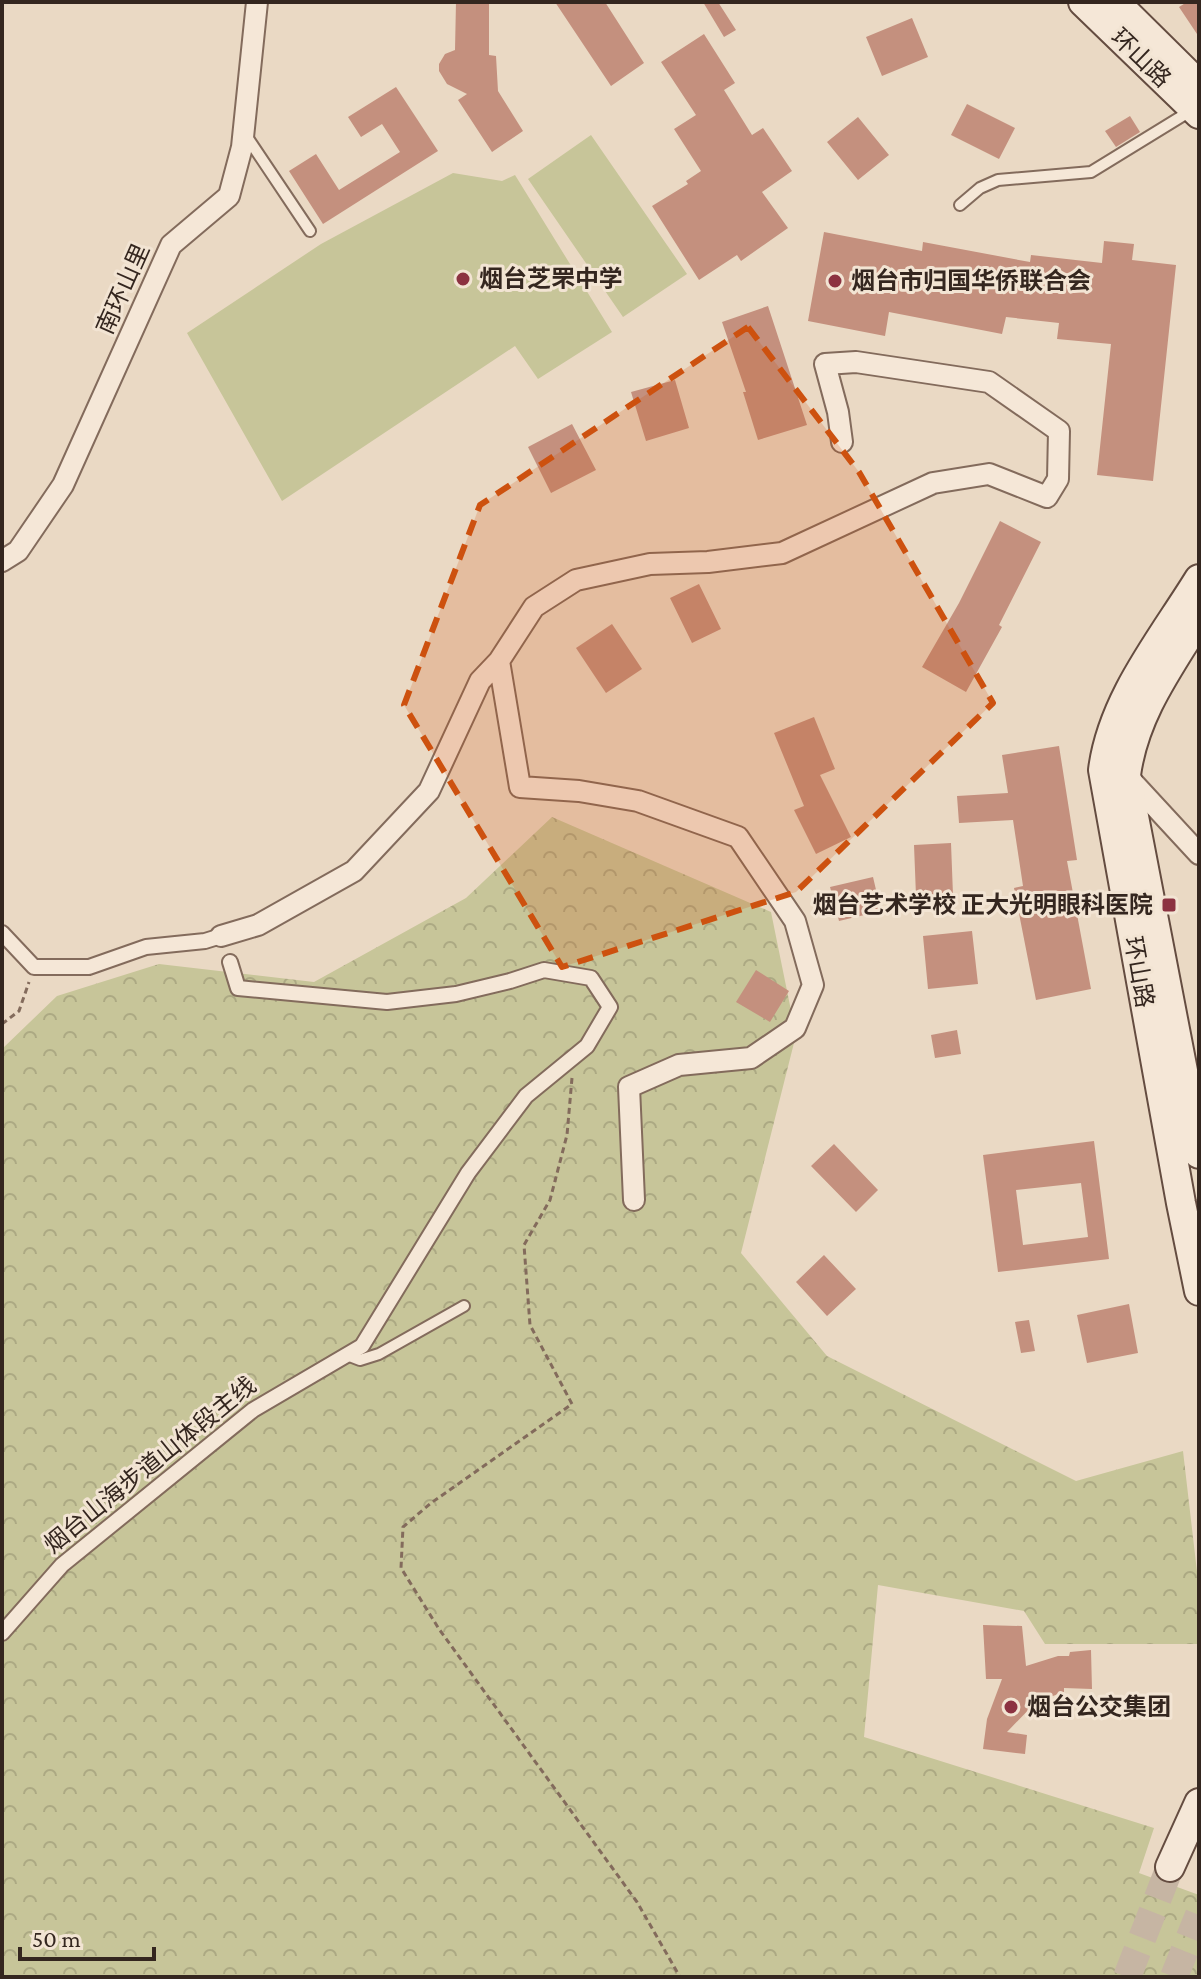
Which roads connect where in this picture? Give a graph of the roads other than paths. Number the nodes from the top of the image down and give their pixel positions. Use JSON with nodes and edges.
{"nodes":[{"id":1,"x":257,"y":2,"type":"edge"},
{"id":2,"x":1083,"y":2,"type":"edge"},
{"id":3,"x":1115,"y":2,"type":"edge"},
{"id":4,"x":1197,"y":102,"type":"edge"},
{"id":5,"x":243,"y":132,"type":"junction"},
{"id":6,"x":960,"y":205,"type":"dead end"},
{"id":7,"x":310,"y":231,"type":"dead end"},
{"id":8,"x":842,"y":442,"type":"dead end"},
{"id":9,"x":7,"y":551,"type":"edge"},
{"id":10,"x":1199,"y":579,"type":"edge"},
{"id":11,"x":1199,"y":619,"type":"edge"},
{"id":12,"x":499,"y":661,"type":"junction"},
{"id":13,"x":1126,"y":775,"type":"junction"},
{"id":14,"x":1199,"y":854,"type":"edge"},
{"id":15,"x":2,"y":933,"type":"edge"},
{"id":16,"x":221,"y":936,"type":"joint"},
{"id":17,"x":230,"y":962,"type":"dead end"},
{"id":18,"x":1199,"y":1154,"type":"edge"},
{"id":19,"x":634,"y":1200,"type":"dead end"},
{"id":20,"x":1199,"y":1291,"type":"edge"},
{"id":21,"x":464,"y":1306,"type":"dead end"},
{"id":22,"x":347,"y":1355,"type":"junction"},
{"id":23,"x":2,"y":1633,"type":"edge"},
{"id":24,"x":1199,"y":1803,"type":"edge"},
{"id":25,"x":1170,"y":1867,"type":"tunnel mouth"}],
"edges":[{"from":1,"to":5,"type":"street","name":"南环山里"},
{"from":2,"to":4,"type":"main road","name":"环山路"},
{"from":3,"to":4,"type":"main road","name":"环山路"},
{"from":4,"to":6,"type":"lane"},
{"from":5,"to":7,"type":"lane"},
{"from":5,"to":9,"type":"street","name":"南环山里"},
{"from":8,"to":12,"type":"street"},
{"from":10,"to":20,"type":"main road","name":"环山路"},
{"from":11,"to":13,"type":"main road","name":"环山路"},
{"from":12,"to":16,"type":"street"},
{"from":12,"to":19,"type":"street"},
{"from":13,"to":14,"type":"street"},
{"from":13,"to":18,"type":"main road","name":"环山路"},
{"from":15,"to":16,"type":"street"},
{"from":17,"to":22,"type":"street","name":"烟台山海步道山体段主线"},
{"from":21,"to":22,"type":"lane"},
{"from":22,"to":23,"type":"street","name":"烟台山海步道山体段主线"},
{"from":24,"to":25,"type":"main road"}]}
